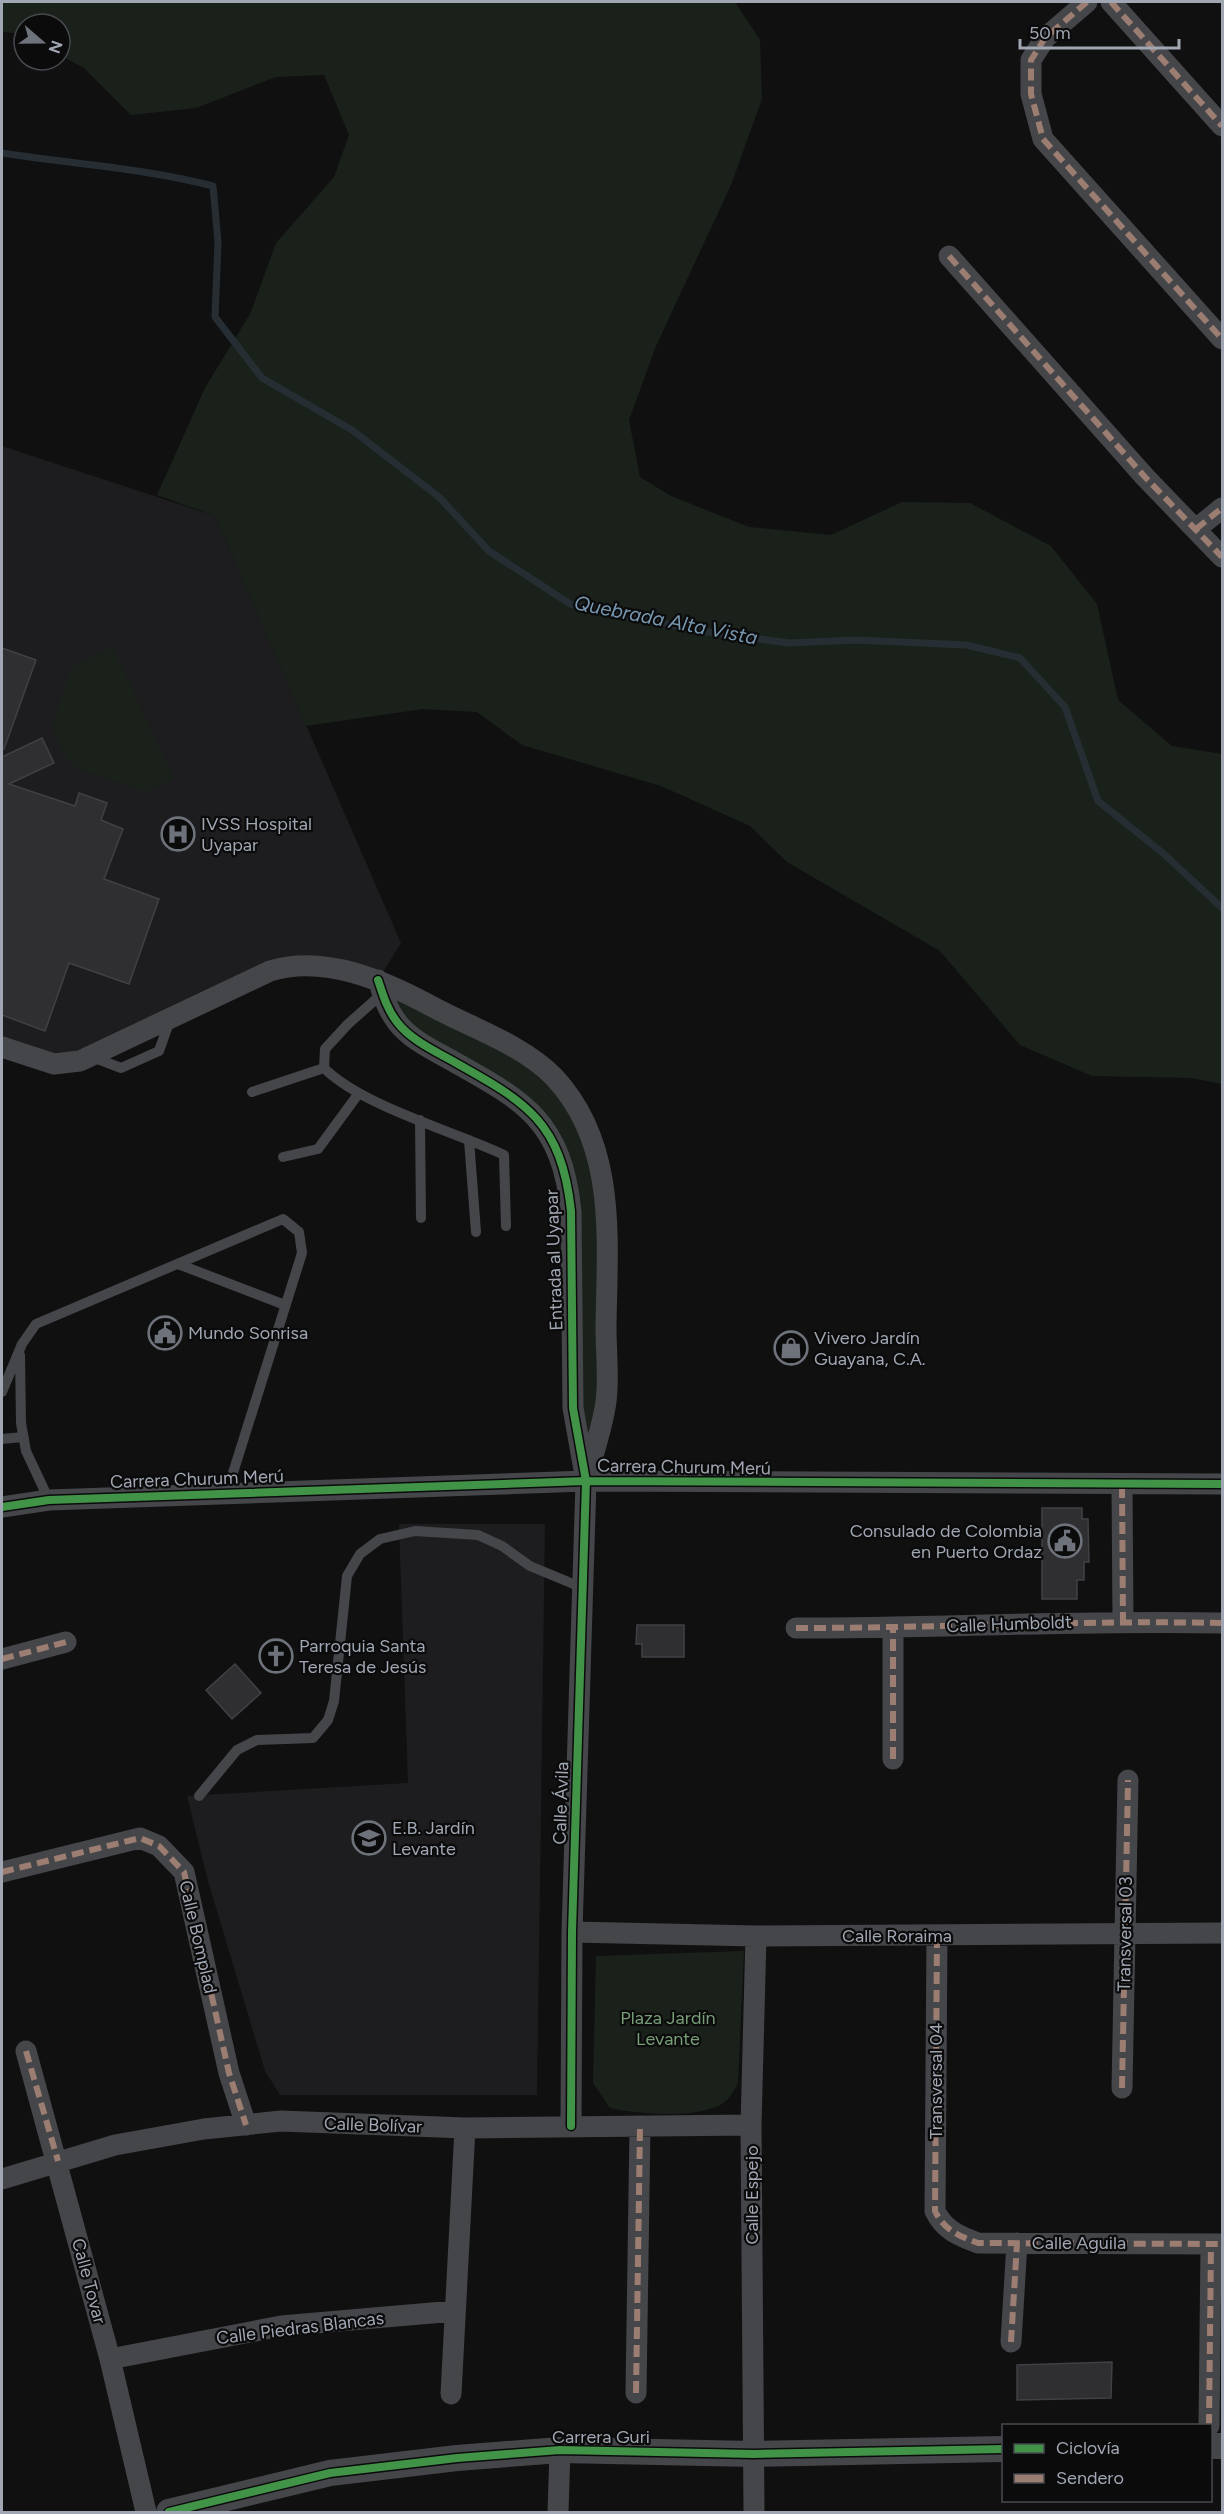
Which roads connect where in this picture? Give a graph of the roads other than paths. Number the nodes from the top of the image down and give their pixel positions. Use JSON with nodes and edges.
{"nodes":[{"id":1,"x":1087,"y":2,"type":"edge"},
{"id":2,"x":1111,"y":2,"type":"edge"},
{"id":3,"x":1222,"y":126,"type":"edge"},
{"id":4,"x":949,"y":256,"type":"dead end"},
{"id":5,"x":1222,"y":339,"type":"edge"},
{"id":6,"x":1222,"y":508,"type":"edge"},
{"id":7,"x":1196,"y":529,"type":"junction"},
{"id":8,"x":1222,"y":557,"type":"edge"},
{"id":9,"x":381,"y":987,"type":"junction"},
{"id":10,"x":2,"y":1047,"type":"edge"},
{"id":11,"x":324,"y":1068,"type":"junction"},
{"id":12,"x":252,"y":1092,"type":"dead end"},
{"id":13,"x":359,"y":1093,"type":"junction"},
{"id":14,"x":420,"y":1120,"type":"junction"},
{"id":15,"x":469,"y":1140,"type":"junction"},
{"id":16,"x":283,"y":1157,"type":"dead end"},
{"id":17,"x":421,"y":1218,"type":"dead end"},
{"id":18,"x":506,"y":1226,"type":"dead end"},
{"id":19,"x":476,"y":1232,"type":"dead end"},
{"id":20,"x":178,"y":1264,"type":"junction"},
{"id":21,"x":285,"y":1305,"type":"junction"},
{"id":22,"x":20,"y":1349,"type":"junction"},
{"id":23,"x":2,"y":1392,"type":"edge"},
{"id":24,"x":23,"y":1437,"type":"junction"},
{"id":25,"x":2,"y":1439,"type":"edge"},
{"id":26,"x":586,"y":1481,"type":"junction"},
{"id":27,"x":1222,"y":1484,"type":"edge"},
{"id":28,"x":1122,"y":1485,"type":"junction"},
{"id":29,"x":227,"y":1492,"type":"junction"},
{"id":30,"x":49,"y":1500,"type":"junction"},
{"id":31,"x":2,"y":1507,"type":"edge"},
{"id":32,"x":583,"y":1587,"type":"junction"},
{"id":33,"x":1123,"y":1620,"type":"junction"},
{"id":34,"x":1222,"y":1623,"type":"edge"},
{"id":35,"x":796,"y":1628,"type":"dead end"},
{"id":36,"x":894,"y":1628,"type":"junction"},
{"id":37,"x":66,"y":1642,"type":"dead end"},
{"id":38,"x":2,"y":1659,"type":"edge"},
{"id":39,"x":893,"y":1759,"type":"dead end"},
{"id":40,"x":1128,"y":1780,"type":"dead end"},
{"id":41,"x":199,"y":1796,"type":"dead end"},
{"id":42,"x":2,"y":1872,"type":"edge"},
{"id":43,"x":572,"y":1932,"type":"junction"},
{"id":44,"x":1125,"y":1933,"type":"junction"},
{"id":45,"x":1222,"y":1933,"type":"edge"},
{"id":46,"x":756,"y":1936,"type":"junction"},
{"id":47,"x":937,"y":1936,"type":"junction"},
{"id":48,"x":26,"y":2051,"type":"dead end"},
{"id":49,"x":1122,"y":2088,"type":"dead end"},
{"id":50,"x":751,"y":2124,"type":"junction"},
{"id":51,"x":246,"y":2125,"type":"junction"},
{"id":52,"x":572,"y":2126,"type":"junction"},
{"id":53,"x":640,"y":2126,"type":"junction"},
{"id":54,"x":465,"y":2128,"type":"junction"},
{"id":55,"x":58,"y":2161,"type":"junction"},
{"id":56,"x":2,"y":2179,"type":"edge"},
{"id":57,"x":941,"y":2224,"type":"joint"},
{"id":58,"x":1017,"y":2243,"type":"junction"},
{"id":59,"x":1217,"y":2244,"type":"edge"},
{"id":60,"x":455,"y":2311,"type":"junction"},
{"id":61,"x":1011,"y":2342,"type":"dead end"},
{"id":62,"x":110,"y":2359,"type":"junction"},
{"id":63,"x":636,"y":2393,"type":"dead end"},
{"id":64,"x":451,"y":2394,"type":"dead end"},
{"id":65,"x":1209,"y":2424,"type":"edge"},
{"id":66,"x":560,"y":2450,"type":"junction"},
{"id":67,"x":1002,"y":2450,"type":"edge"},
{"id":68,"x":754,"y":2454,"type":"junction"},
{"id":69,"x":146,"y":2512,"type":"edge"},
{"id":70,"x":169,"y":2512,"type":"edge"},
{"id":71,"x":558,"y":2512,"type":"edge"},
{"id":72,"x":754,"y":2512,"type":"edge"}],
"edges":[{"from":1,"to":5,"type":"street"},
{"from":2,"to":3,"type":"street"},
{"from":4,"to":7,"type":"street"},
{"from":6,"to":7,"type":"street"},
{"from":7,"to":8,"type":"street"},
{"from":9,"to":10,"type":"street"},
{"from":9,"to":11,"type":"lane"},
{"from":9,"to":26,"type":"street","name":"Entrada al Uyapar"},
{"from":9,"to":26,"type":"street"},
{"from":11,"to":12,"type":"lane"},
{"from":11,"to":13,"type":"lane"},
{"from":13,"to":14,"type":"lane"},
{"from":13,"to":16,"type":"lane"},
{"from":14,"to":15,"type":"lane"},
{"from":14,"to":17,"type":"lane"},
{"from":15,"to":18,"type":"lane"},
{"from":15,"to":19,"type":"lane"},
{"from":20,"to":21,"type":"lane"},
{"from":20,"to":21,"type":"lane"},
{"from":20,"to":22,"type":"lane"},
{"from":21,"to":29,"type":"lane"},
{"from":22,"to":23,"type":"lane"},
{"from":22,"to":24,"type":"lane"},
{"from":24,"to":25,"type":"lane"},
{"from":24,"to":30,"type":"lane"},
{"from":26,"to":28,"type":"street","name":"Carrera Churum Merú"},
{"from":26,"to":29,"type":"street","name":"Carrera Churum Merú"},
{"from":26,"to":32,"type":"street","name":"Calle Ávila"},
{"from":27,"to":28,"type":"street","name":"Carrera Churum Merú"},
{"from":28,"to":33,"type":"street"},
{"from":29,"to":30,"type":"street","name":"Carrera Churum Merú"},
{"from":30,"to":31,"type":"street","name":"Carrera Churum Merú"},
{"from":32,"to":41,"type":"lane"},
{"from":32,"to":43,"type":"street","name":"Calle Ávila"},
{"from":33,"to":34,"type":"street","name":"Calle Humboldt"},
{"from":33,"to":36,"type":"street","name":"Calle Humboldt"},
{"from":35,"to":36,"type":"street","name":"Calle Humboldt"},
{"from":36,"to":39,"type":"street"},
{"from":37,"to":38,"type":"street"},
{"from":40,"to":44,"type":"street","name":"Transversal 03"},
{"from":42,"to":51,"type":"street","name":"Calle Bomplad"},
{"from":43,"to":46,"type":"street","name":"Calle Roraima"},
{"from":43,"to":52,"type":"street","name":"Calle Ávila"},
{"from":44,"to":45,"type":"street","name":"Calle Roraima"},
{"from":44,"to":47,"type":"street","name":"Calle Roraima"},
{"from":44,"to":49,"type":"street","name":"Transversal 03"},
{"from":46,"to":47,"type":"street","name":"Calle Roraima"},
{"from":46,"to":50,"type":"street","name":"Calle Espejo"},
{"from":47,"to":57,"type":"street","name":"Transversal 04"},
{"from":48,"to":55,"type":"street","name":"Calle Tovar"},
{"from":50,"to":53,"type":"street","name":"Calle Bolívar"},
{"from":50,"to":68,"type":"street","name":"Calle Espejo"},
{"from":51,"to":54,"type":"street","name":"Calle Bolívar"},
{"from":51,"to":55,"type":"street","name":"Calle Bolívar"},
{"from":52,"to":53,"type":"street","name":"Calle Bolívar"},
{"from":52,"to":54,"type":"street","name":"Calle Bolívar"},
{"from":53,"to":63,"type":"street"},
{"from":54,"to":60,"type":"street"},
{"from":55,"to":56,"type":"street","name":"Calle Bolívar"},
{"from":55,"to":62,"type":"street","name":"Calle Tovar"},
{"from":57,"to":58,"type":"street","name":"Calle Aguila"},
{"from":58,"to":59,"type":"street","name":"Calle Aguila"},
{"from":58,"to":61,"type":"street"},
{"from":59,"to":65,"type":"street"},
{"from":60,"to":62,"type":"street","name":"Calle Piedras Blancas"},
{"from":60,"to":64,"type":"street"},
{"from":62,"to":69,"type":"street","name":"Calle Tovar"},
{"from":66,"to":68,"type":"street","name":"Carrera Guri"},
{"from":66,"to":70,"type":"street","name":"Carrera Guri"},
{"from":66,"to":71,"type":"street"},
{"from":67,"to":68,"type":"street","name":"Carrera Guri"},
{"from":68,"to":72,"type":"street","name":"Calle Espejo"}]}
